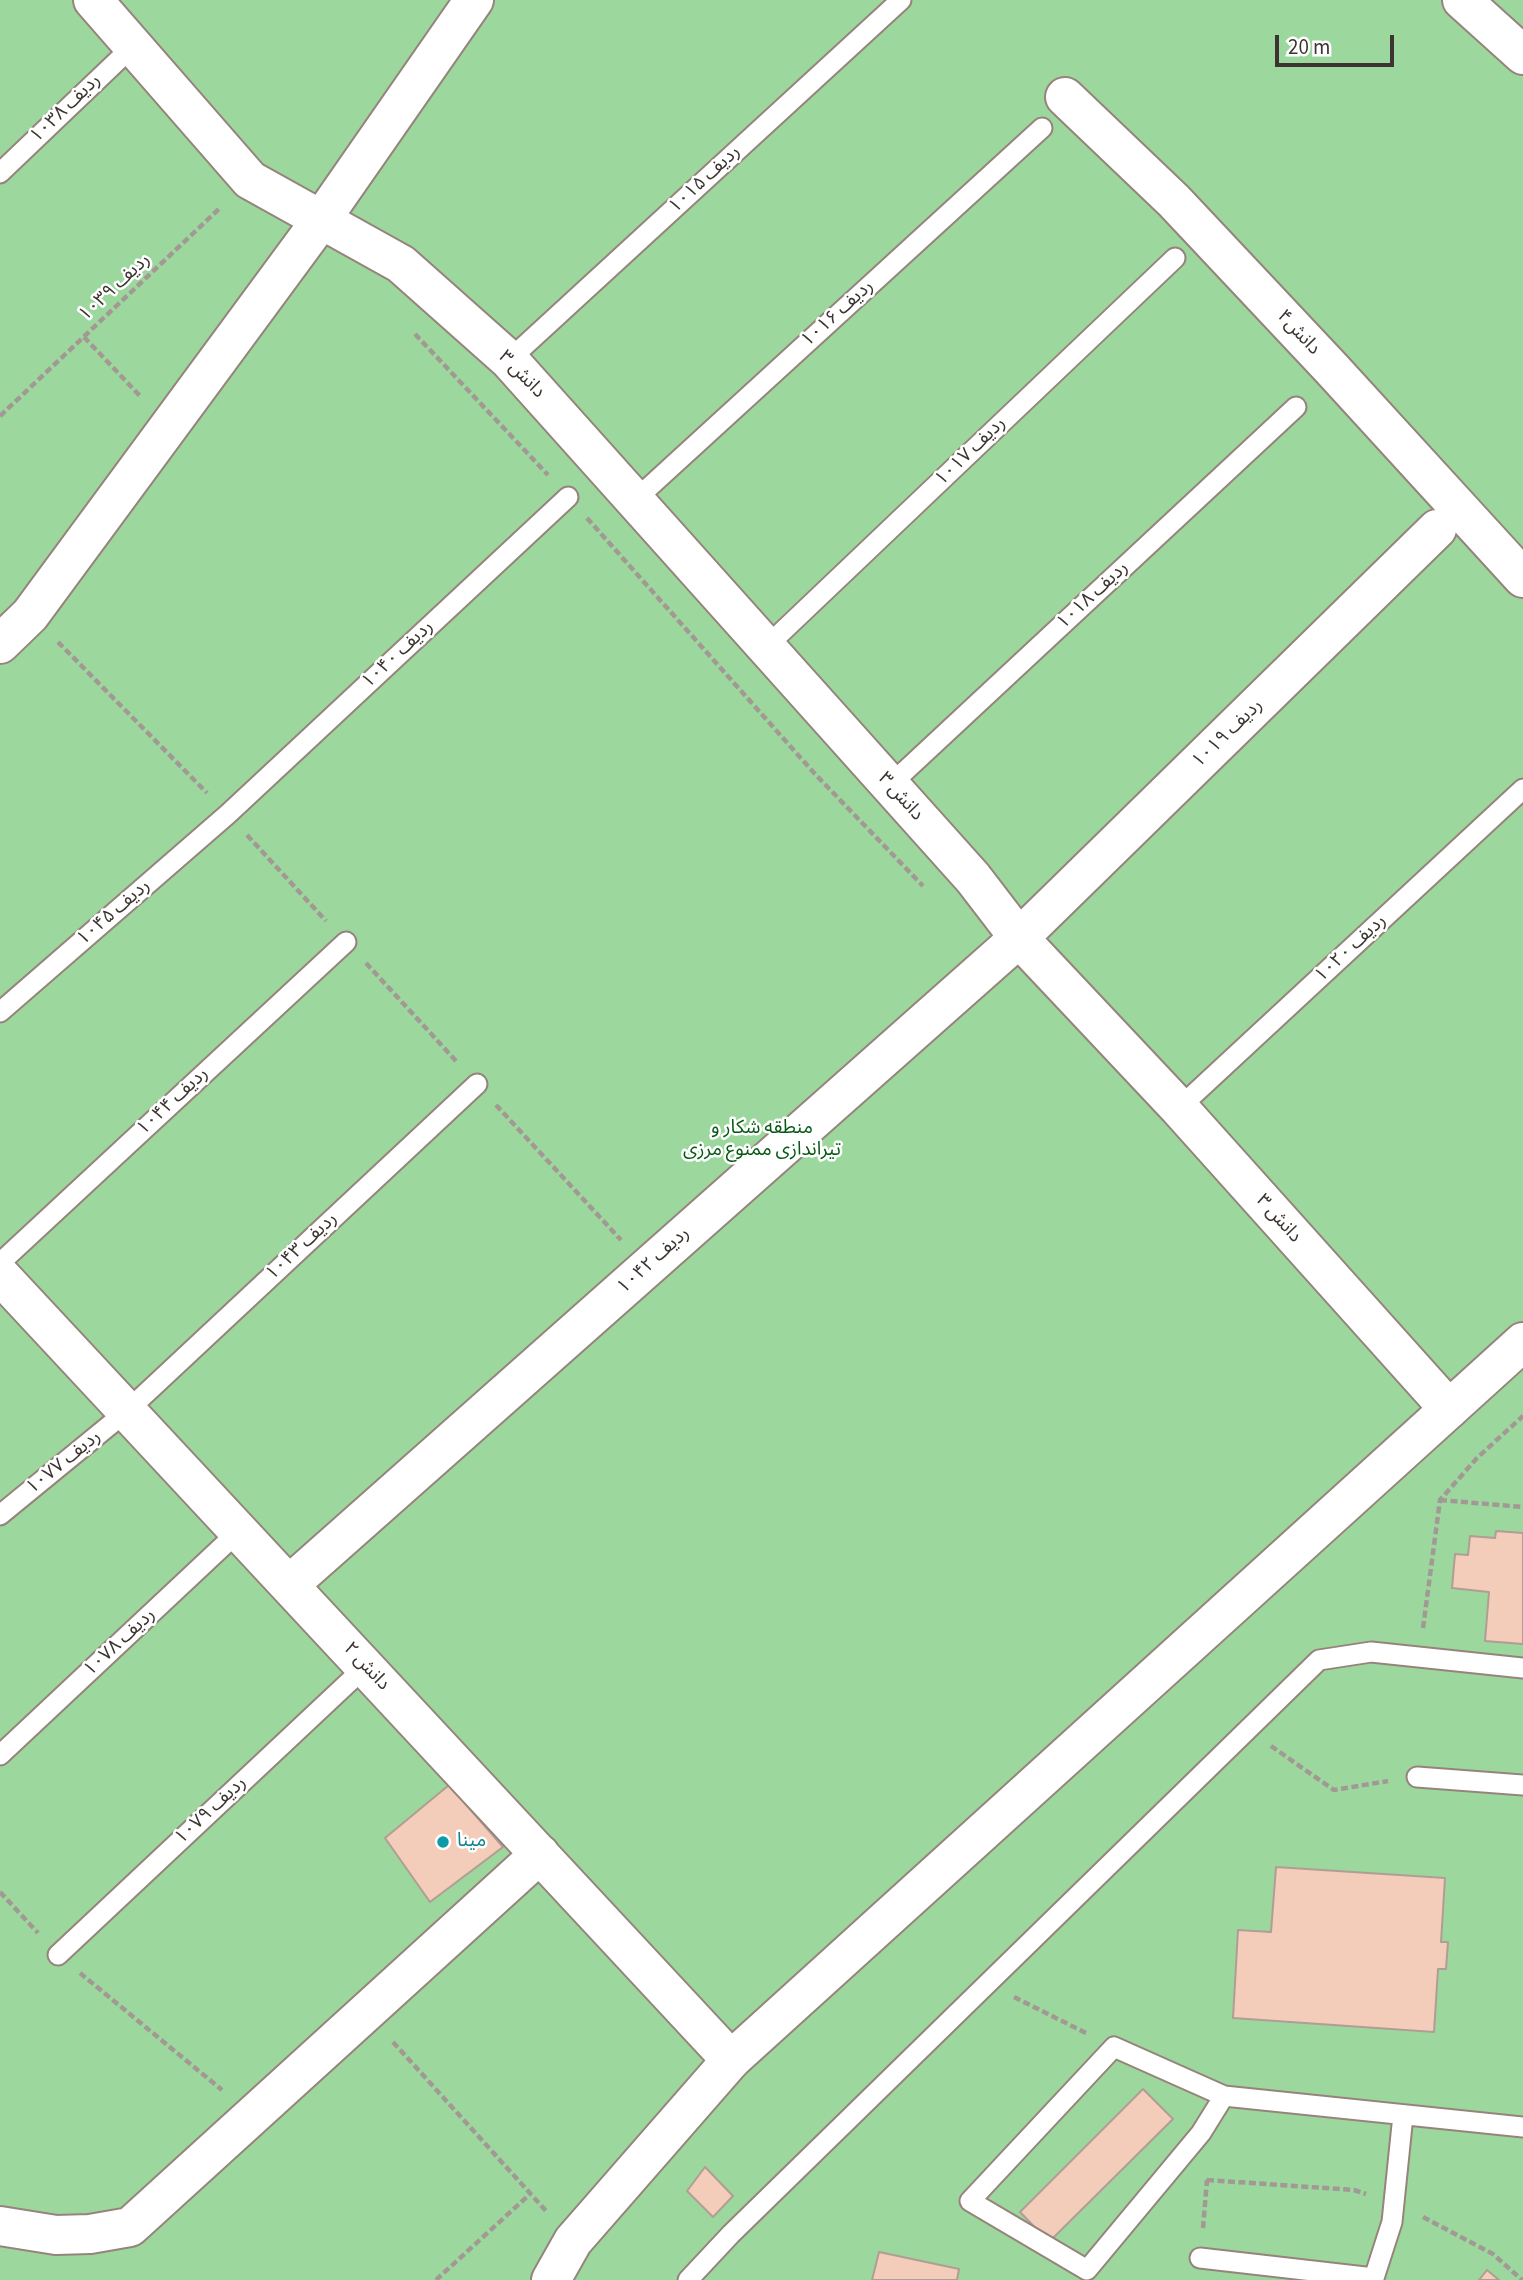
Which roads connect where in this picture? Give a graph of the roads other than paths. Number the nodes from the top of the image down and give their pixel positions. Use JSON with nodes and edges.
{"nodes":[{"id":1,"x":93,"y":0,"type":"edge"},
{"id":2,"x":474,"y":0,"type":"edge"},
{"id":3,"x":901,"y":0,"type":"edge"},
{"id":4,"x":1462,"y":0,"type":"edge"},
{"id":5,"x":133,"y":46,"type":"junction"},
{"id":6,"x":1523,"y":55,"type":"edge"},
{"id":7,"x":1065,"y":97,"type":"dead end"},
{"id":8,"x":1042,"y":128,"type":"dead end"},
{"id":9,"x":0,"y":173,"type":"edge"},
{"id":10,"x":321,"y":220,"type":"junction"},
{"id":11,"x":1175,"y":258,"type":"dead end"},
{"id":12,"x":509,"y":360,"type":"junction"},
{"id":13,"x":1296,"y":407,"type":"dead end"},
{"id":14,"x":568,"y":497,"type":"road end"},
{"id":15,"x":635,"y":500,"type":"junction"},
{"id":16,"x":1437,"y":529,"type":"dead end"},
{"id":17,"x":1523,"y":578,"type":"edge"},
{"id":18,"x":0,"y":644,"type":"edge"},
{"id":19,"x":766,"y":647,"type":"junction"},
{"id":20,"x":890,"y":785,"type":"junction"},
{"id":21,"x":1523,"y":789,"type":"edge"},
{"id":22,"x":228,"y":814,"type":"joint"},
{"id":23,"x":1019,"y":938,"type":"junction"},
{"id":24,"x":346,"y":942,"type":"dead end"},
{"id":25,"x":0,"y":1012,"type":"edge"},
{"id":26,"x":477,"y":1084,"type":"dead end"},
{"id":27,"x":1179,"y":1108,"type":"junction"},
{"id":28,"x":0,"y":1262,"type":"edge"},
{"id":29,"x":0,"y":1275,"type":"edge"},
{"id":30,"x":1523,"y":1342,"type":"edge"},
{"id":31,"x":1449,"y":1409,"type":"junction"},
{"id":32,"x":127,"y":1411,"type":"junction"},
{"id":33,"x":0,"y":1515,"type":"edge"},
{"id":34,"x":239,"y":1531,"type":"junction"},
{"id":35,"x":289,"y":1585,"type":"junction"},
{"id":36,"x":365,"y":1667,"type":"junction"},
{"id":37,"x":1523,"y":1668,"type":"edge"},
{"id":38,"x":0,"y":1755,"type":"edge"},
{"id":39,"x":1417,"y":1777,"type":"road end"},
{"id":40,"x":1523,"y":1785,"type":"edge"},
{"id":41,"x":540,"y":1854,"type":"junction"},
{"id":42,"x":58,"y":1955,"type":"road end"},
{"id":43,"x":731,"y":2060,"type":"junction"},
{"id":44,"x":1224,"y":2096,"type":"junction"},
{"id":45,"x":1403,"y":2115,"type":"junction"},
{"id":46,"x":1523,"y":2127,"type":"edge"},
{"id":47,"x":0,"y":2226,"type":"edge"},
{"id":48,"x":1200,"y":2259,"type":"road end"},
{"id":49,"x":551,"y":2280,"type":"edge"},
{"id":50,"x":688,"y":2280,"type":"edge"}],
"edges":[{"from":1,"to":5,"type":"street","name":"دانش ۳"},
{"from":2,"to":10,"type":"street"},
{"from":3,"to":12,"type":"lane","name":"ردیف ۱۰۱۵"},
{"from":4,"to":6,"type":"street"},
{"from":5,"to":9,"type":"lane","name":"ردیف ۱۰۳۸"},
{"from":5,"to":10,"type":"street","name":"دانش ۳"},
{"from":7,"to":17,"type":"street","name":"دانش۴"},
{"from":8,"to":15,"type":"lane","name":"ردیف ۱۰۱۶"},
{"from":10,"to":12,"type":"street","name":"دانش ۳"},
{"from":10,"to":18,"type":"street"},
{"from":11,"to":19,"type":"lane","name":"ردیف ۱۰۱۷"},
{"from":12,"to":15,"type":"street","name":"دانش ۳"},
{"from":13,"to":20,"type":"lane","name":"ردیف ۱۰۱۸"},
{"from":14,"to":22,"type":"lane","name":"ردیف ۱۰۴۰"},
{"from":15,"to":19,"type":"street","name":"دانش ۳"},
{"from":16,"to":23,"type":"street","name":"ردیف ۱۰۱۹"},
{"from":19,"to":20,"type":"street","name":"دانش ۳"},
{"from":20,"to":23,"type":"street","name":"دانش ۳"},
{"from":21,"to":27,"type":"lane","name":"ردیف ۱۰۲۰"},
{"from":22,"to":25,"type":"lane","name":"ردیف ۱۰۴۵"},
{"from":23,"to":27,"type":"street","name":"دانش ۳"},
{"from":23,"to":35,"type":"street","name":"ردیف ۱۰۴۲"},
{"from":24,"to":28,"type":"lane","name":"ردیف ۱۰۴۴"},
{"from":26,"to":32,"type":"lane","name":"ردیف ۱۰۴۳"},
{"from":27,"to":31,"type":"street","name":"دانش ۳"},
{"from":29,"to":32,"type":"street","name":"دانش ۲"},
{"from":30,"to":31,"type":"street"},
{"from":31,"to":43,"type":"street"},
{"from":32,"to":33,"type":"lane","name":"ردیف ۱۰۷۷"},
{"from":32,"to":34,"type":"street","name":"دانش ۲"},
{"from":34,"to":35,"type":"street","name":"دانش ۲"},
{"from":34,"to":38,"type":"lane","name":"ردیف ۱۰۷۸"},
{"from":35,"to":36,"type":"street","name":"دانش ۲"},
{"from":36,"to":41,"type":"street","name":"دانش ۲"},
{"from":36,"to":42,"type":"lane","name":"ردیف ۱۰۷۹"},
{"from":37,"to":50,"type":"lane"},
{"from":39,"to":40,"type":"lane"},
{"from":41,"to":43,"type":"street","name":"دانش ۲"},
{"from":41,"to":47,"type":"street"},
{"from":43,"to":49,"type":"street"},
{"from":44,"to":44,"type":"lane"},
{"from":44,"to":45,"type":"lane"},
{"from":45,"to":46,"type":"lane"},
{"from":45,"to":48,"type":"lane"}]}
